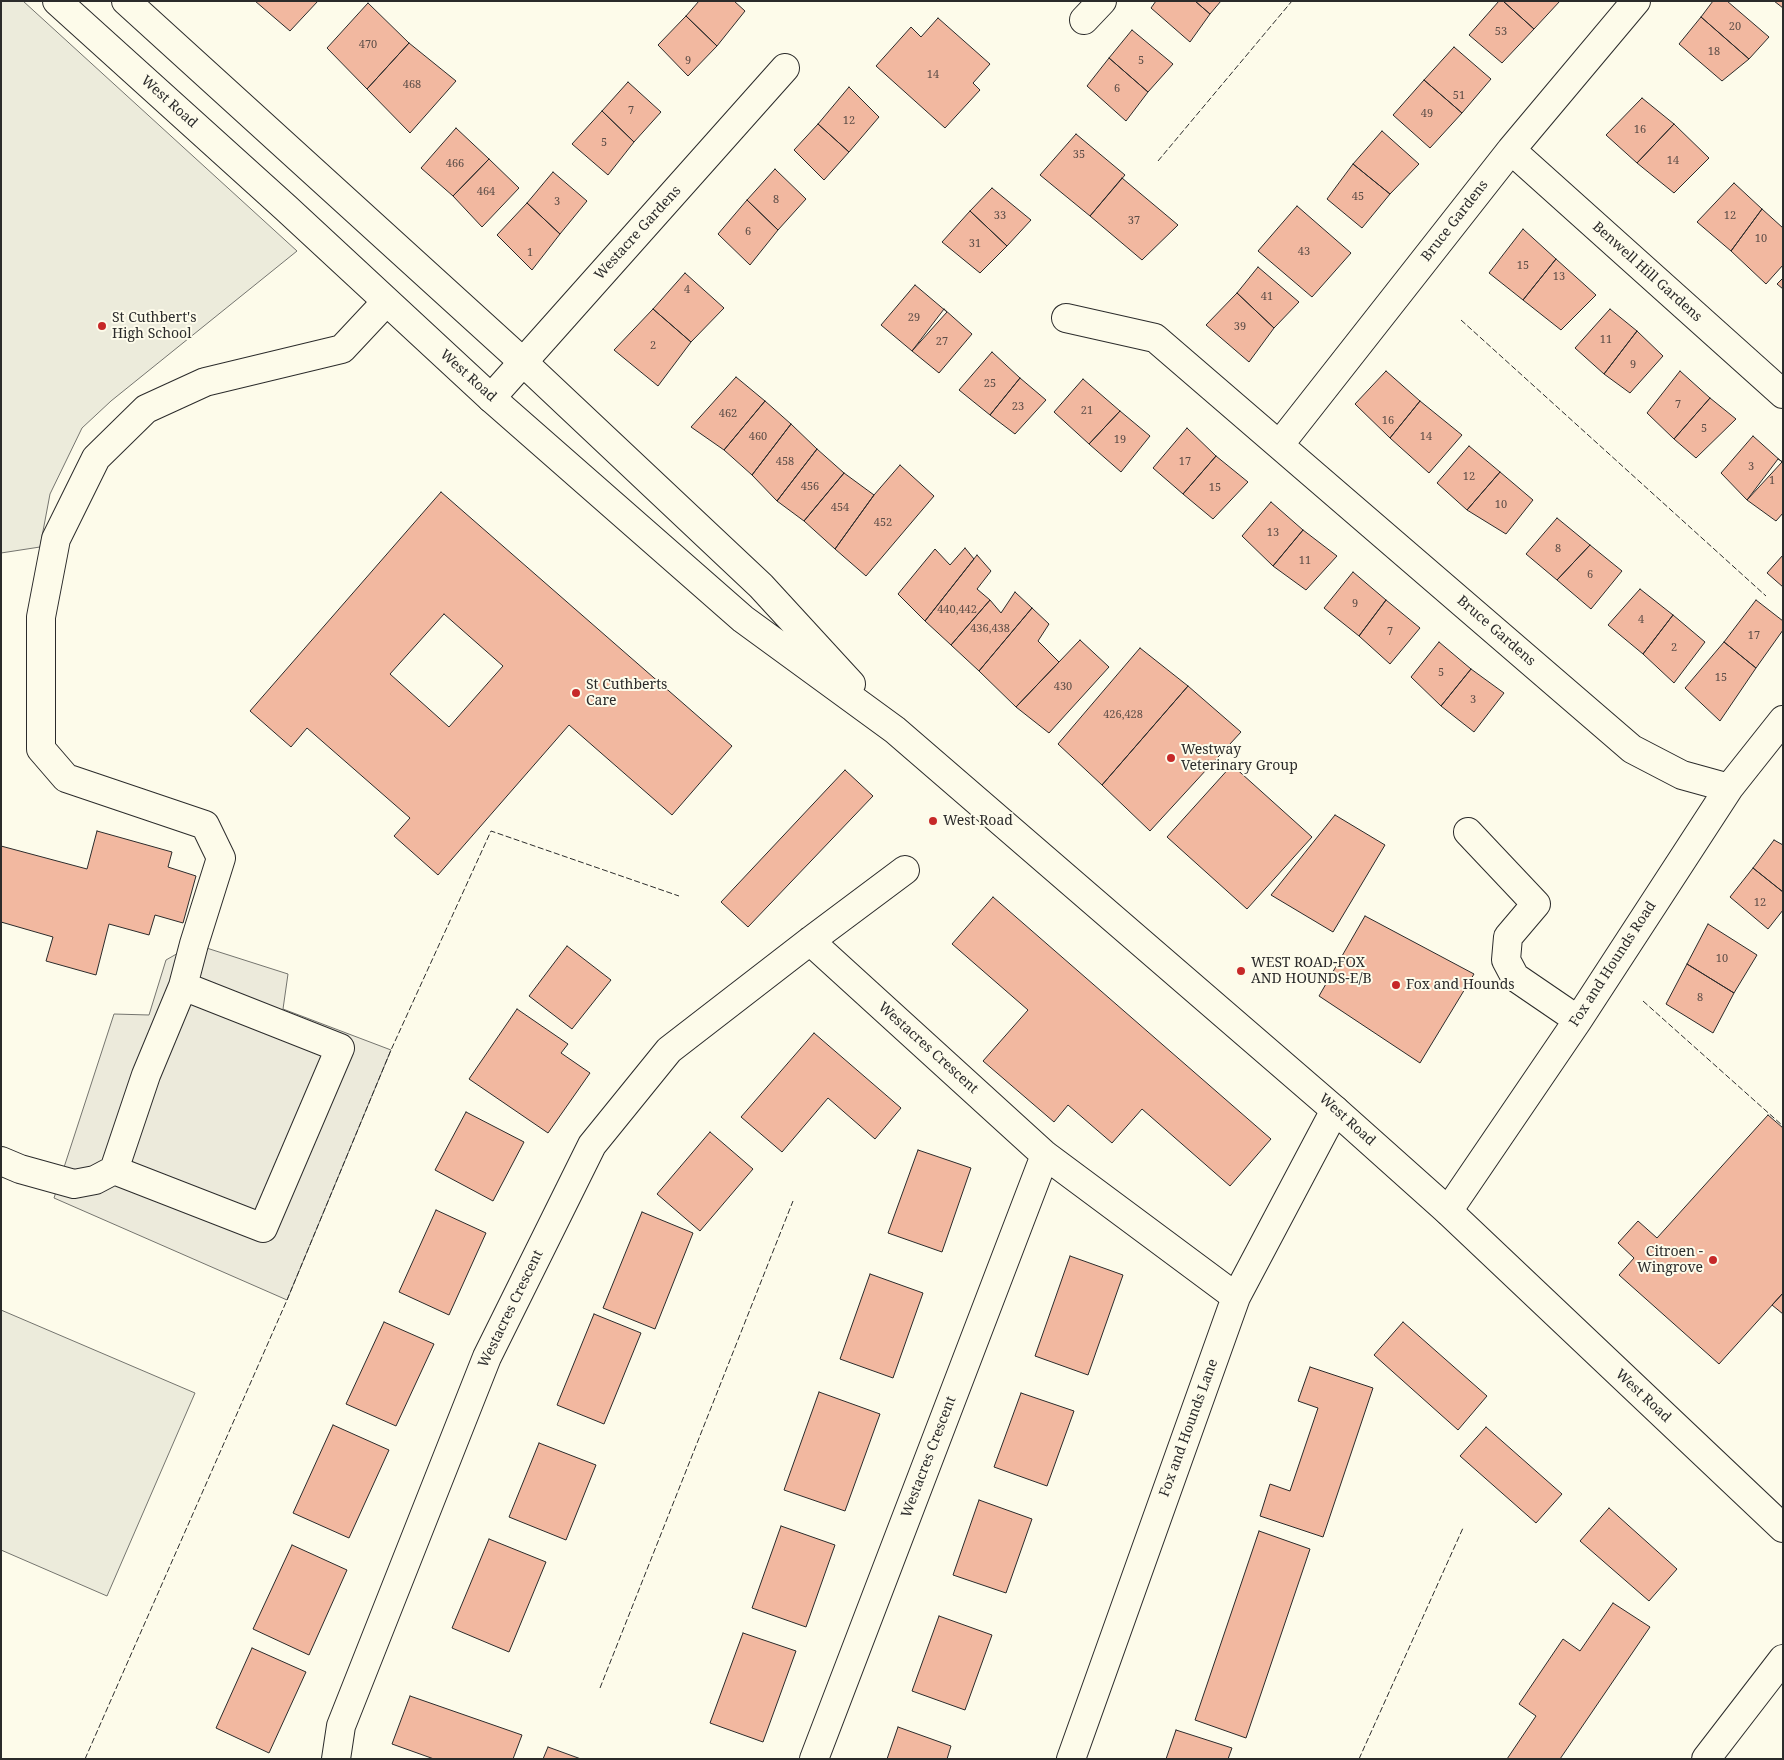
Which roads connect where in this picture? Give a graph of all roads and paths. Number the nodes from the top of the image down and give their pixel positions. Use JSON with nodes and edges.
{"nodes":[{"id":1,"x":57,"y":1,"type":"edge"},
{"id":2,"x":126,"y":1,"type":"edge"},
{"id":3,"x":1636,"y":1,"type":"edge"},
{"id":4,"x":785,"y":68,"type":"dead end"},
{"id":5,"x":1511,"y":150,"type":"junction"},
{"id":6,"x":386,"y":302,"type":"junction"},
{"id":7,"x":1066,"y":318,"type":"dead end"},
{"id":8,"x":523,"y":362,"type":"junction"},
{"id":9,"x":1783,"y":394,"type":"edge"},
{"id":10,"x":491,"y":398,"type":"junction"},
{"id":11,"x":1280,"y":444,"type":"junction"},
{"id":12,"x":1783,"y":720,"type":"edge"},
{"id":13,"x":895,"y":730,"type":"junction"},
{"id":14,"x":1729,"y":788,"type":"junction"},
{"id":15,"x":1468,"y":832,"type":"dead end"},
{"id":16,"x":905,"y":870,"type":"dead end"},
{"id":17,"x":810,"y":941,"type":"junction"},
{"id":18,"x":183,"y":986,"type":"junction"},
{"id":19,"x":1578,"y":1020,"type":"junction"},
{"id":20,"x":1335,"y":1110,"type":"junction"},
{"id":21,"x":1045,"y":1155,"type":"junction"},
{"id":22,"x":1,"y":1160,"type":"edge"},
{"id":23,"x":114,"y":1170,"type":"junction"},
{"id":24,"x":1448,"y":1211,"type":"junction"},
{"id":25,"x":1236,"y":1297,"type":"junction"},
{"id":26,"x":1783,"y":1528,"type":"edge"},
{"id":27,"x":1783,"y":1659,"type":"edge"},
{"id":28,"x":336,"y":1759,"type":"edge"},
{"id":29,"x":814,"y":1759,"type":"edge"},
{"id":30,"x":1071,"y":1759,"type":"edge"},
{"id":31,"x":1706,"y":1759,"type":"edge"}],
"edges":[{"from":1,"to":6,"type":"street","name":"West Road"},
{"from":2,"to":8,"type":"street","name":"West Road"},
{"from":3,"to":5,"type":"street","name":"Bruce Gardens"},
{"from":4,"to":8,"type":"street","name":"Westacre Gardens"},
{"from":5,"to":9,"type":"street","name":"Benwell Hill Gardens"},
{"from":5,"to":11,"type":"street","name":"Bruce Gardens"},
{"from":6,"to":10,"type":"street","name":"West Road"},
{"from":6,"to":18,"type":"street"},
{"from":7,"to":11,"type":"street","name":"Bruce Gardens"},
{"from":8,"to":10,"type":"street","name":"Westacre Gardens"},
{"from":8,"to":13,"type":"street","name":"West Road"},
{"from":10,"to":13,"type":"street","name":"West Road"},
{"from":11,"to":14,"type":"street","name":"Bruce Gardens"},
{"from":12,"to":14,"type":"street","name":"Fox and Hounds Road"},
{"from":13,"to":20,"type":"street","name":"West Road"},
{"from":14,"to":19,"type":"street","name":"Fox and Hounds Road"},
{"from":15,"to":19,"type":"street"},
{"from":16,"to":17,"type":"street","name":"Westacres Crescent"},
{"from":17,"to":21,"type":"street","name":"Westacres Crescent"},
{"from":17,"to":28,"type":"street","name":"Westacres Crescent"},
{"from":18,"to":23,"type":"street"},
{"from":18,"to":23,"type":"street"},
{"from":19,"to":24,"type":"street","name":"Fox and Hounds Road"},
{"from":20,"to":24,"type":"street","name":"West Road"},
{"from":20,"to":25,"type":"street","name":"Fox and Hounds Lane"},
{"from":21,"to":25,"type":"street","name":"Westacres Crescent"},
{"from":21,"to":29,"type":"street","name":"Westacres Crescent"},
{"from":22,"to":23,"type":"street"},
{"from":24,"to":26,"type":"street","name":"West Road"},
{"from":25,"to":30,"type":"street","name":"Fox and Hounds Lane"},
{"from":27,"to":31,"type":"street"}]}
